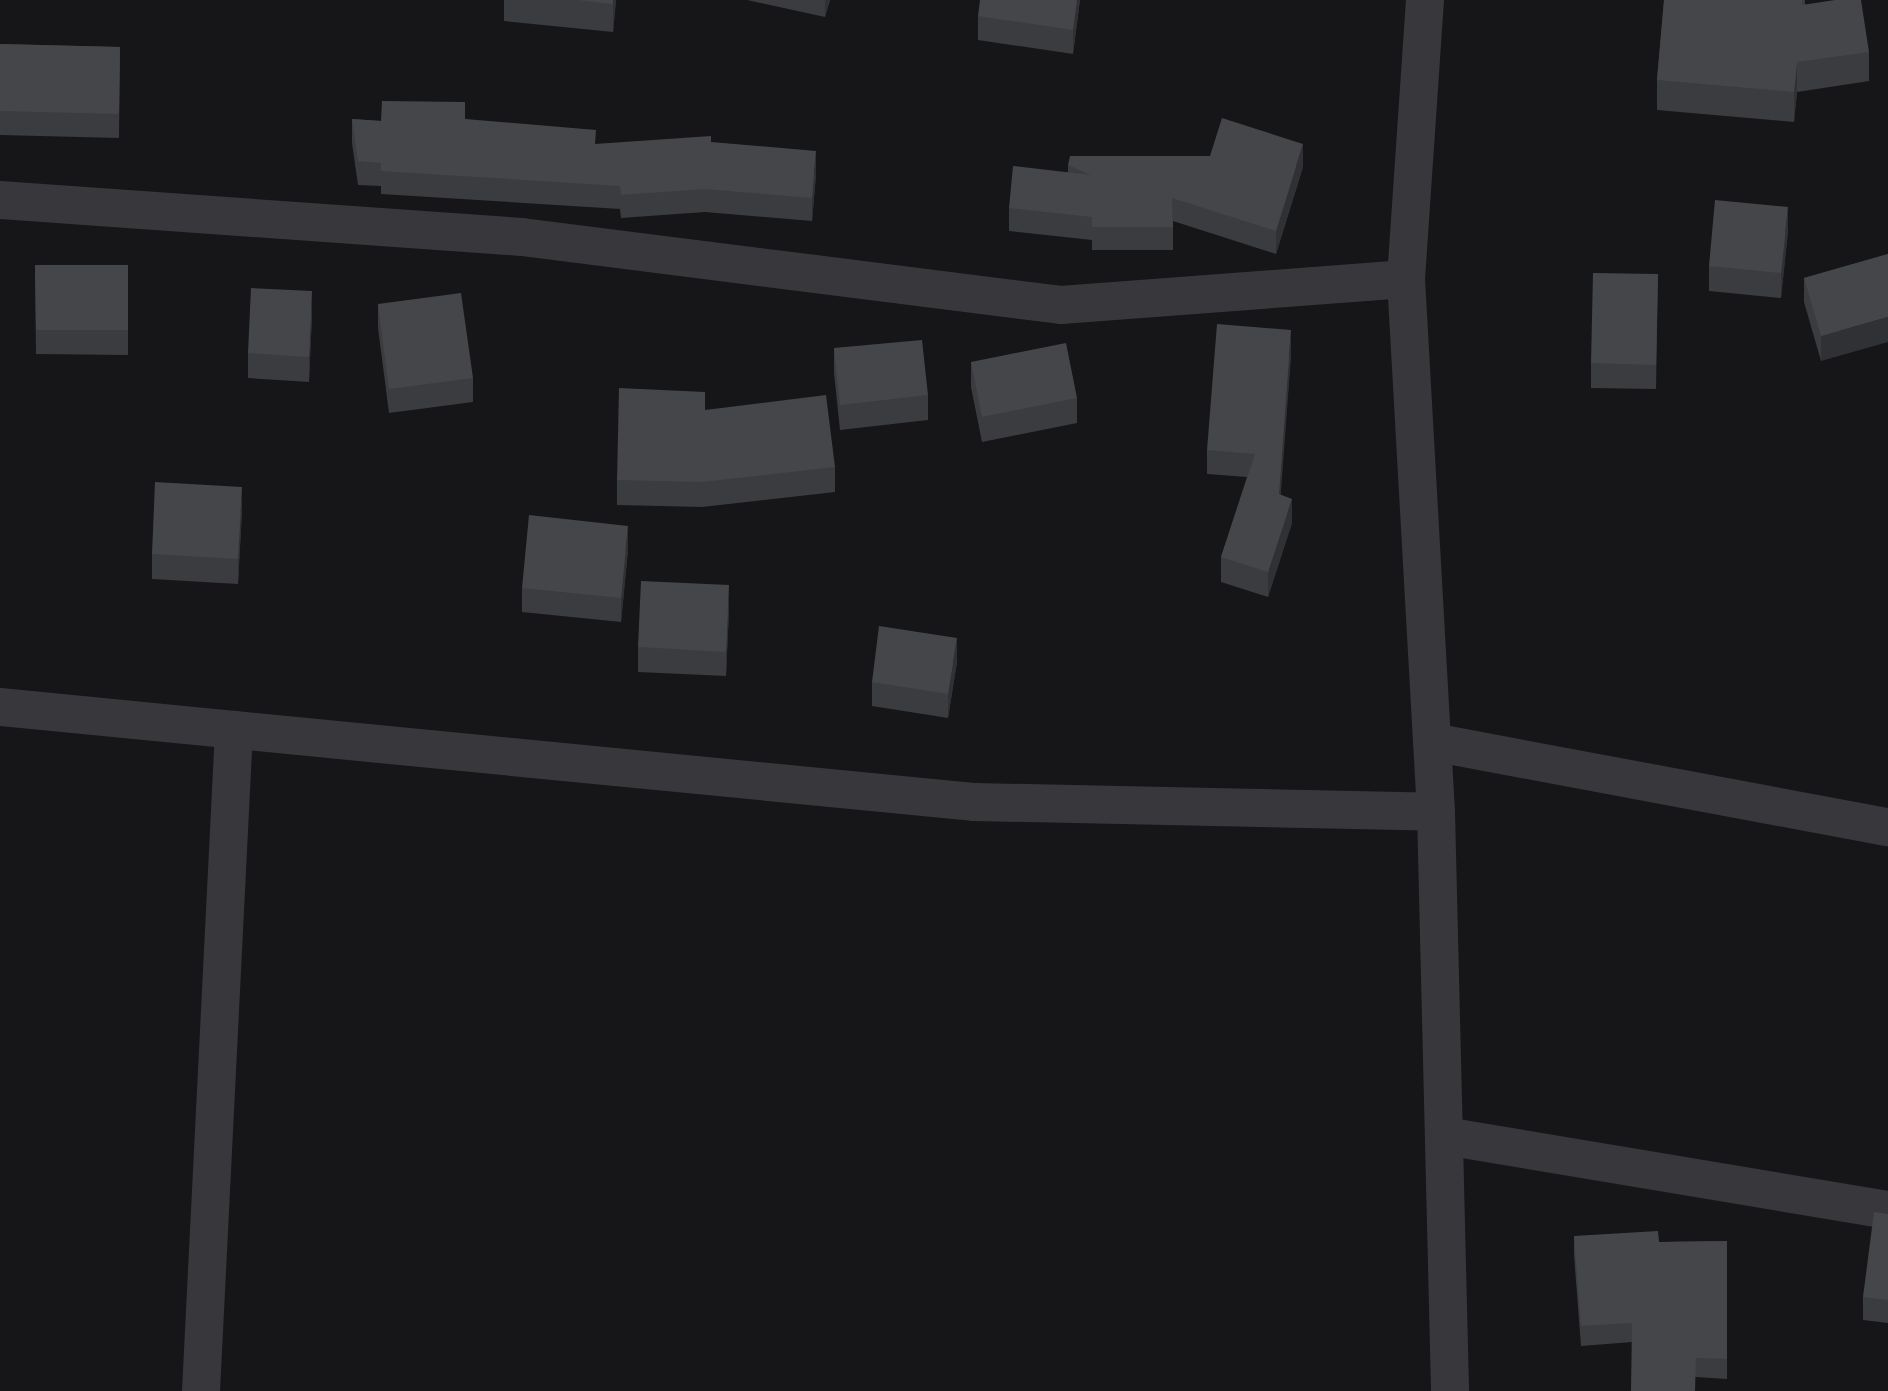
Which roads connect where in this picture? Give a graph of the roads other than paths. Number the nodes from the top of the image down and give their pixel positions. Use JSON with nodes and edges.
{"nodes":[{"id":1,"x":1425,"y":0,"type":"edge"},
{"id":2,"x":0,"y":200,"type":"edge"},
{"id":3,"x":1406,"y":279,"type":"junction"},
{"id":4,"x":0,"y":707,"type":"edge"},
{"id":5,"x":234,"y":730,"type":"junction"},
{"id":6,"x":1432,"y":742,"type":"junction"},
{"id":7,"x":1436,"y":813,"type":"junction"},
{"id":8,"x":1888,"y":827,"type":"edge"},
{"id":9,"x":1446,"y":1136,"type":"junction"},
{"id":10,"x":1888,"y":1210,"type":"edge"},
{"id":11,"x":201,"y":1391,"type":"edge"},
{"id":12,"x":1450,"y":1391,"type":"edge"}],
"edges":[{"from":1,"to":3,"type":"street"},
{"from":2,"to":3,"type":"street"},
{"from":3,"to":6,"type":"street"},
{"from":4,"to":5,"type":"street"},
{"from":5,"to":7,"type":"street"},
{"from":5,"to":11,"type":"street"},
{"from":6,"to":7,"type":"street"},
{"from":6,"to":8,"type":"street"},
{"from":7,"to":9,"type":"street"},
{"from":9,"to":10,"type":"street"},
{"from":9,"to":12,"type":"street"}]}
